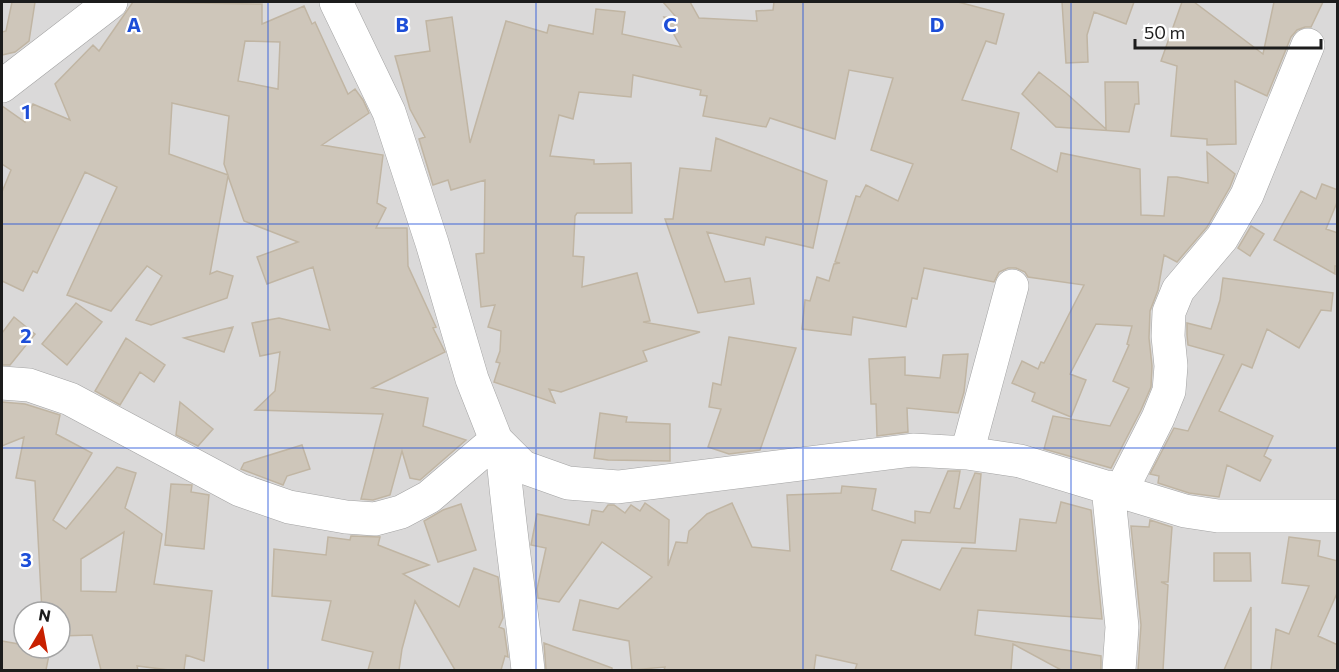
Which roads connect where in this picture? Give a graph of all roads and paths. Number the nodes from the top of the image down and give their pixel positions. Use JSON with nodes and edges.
{"nodes":[{"id":1,"x":111,"y":2,"type":"edge"},
{"id":2,"x":343,"y":3,"type":"edge"},
{"id":3,"x":1308,"y":45,"type":"dead end"},
{"id":4,"x":2,"y":86,"type":"edge"},
{"id":5,"x":1012,"y":286,"type":"dead end"},
{"id":6,"x":2,"y":383,"type":"edge"},
{"id":7,"x":499,"y":443,"type":"junction"},
{"id":8,"x":967,"y":453,"type":"junction"},
{"id":9,"x":1114,"y":489,"type":"junction"},
{"id":10,"x":1338,"y":516,"type":"edge"},
{"id":11,"x":528,"y":670,"type":"edge"},
{"id":12,"x":1119,"y":670,"type":"edge"}],
"edges":[{"from":1,"to":4,"type":"street"},
{"from":2,"to":7,"type":"street"},
{"from":3,"to":9,"type":"street"},
{"from":5,"to":8,"type":"street"},
{"from":6,"to":7,"type":"street"},
{"from":7,"to":8,"type":"street"},
{"from":7,"to":11,"type":"street"},
{"from":8,"to":9,"type":"street"},
{"from":9,"to":10,"type":"street"},
{"from":9,"to":12,"type":"street"}]}
